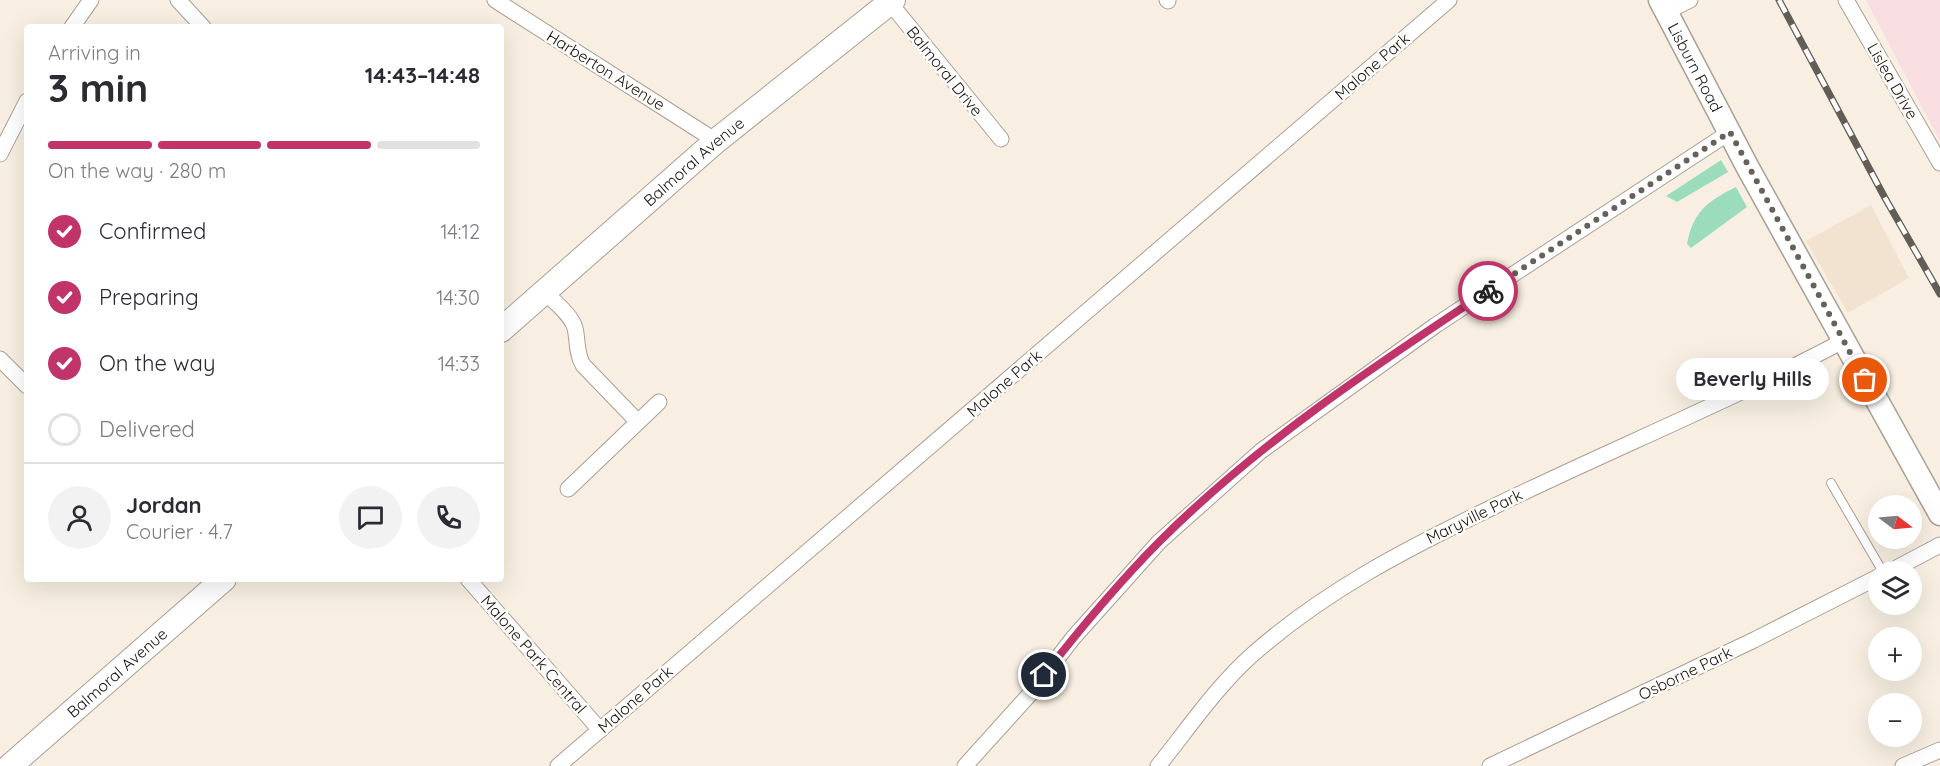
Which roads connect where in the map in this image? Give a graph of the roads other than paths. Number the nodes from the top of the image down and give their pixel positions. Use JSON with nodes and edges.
{"nodes":[{"id":1,"x":91,"y":0,"type":"edge"},
{"id":2,"x":177,"y":0,"type":"edge"},
{"id":3,"x":495,"y":0,"type":"edge"},
{"id":4,"x":1449,"y":0,"type":"edge"},
{"id":5,"x":1690,"y":0,"type":"edge"},
{"id":6,"x":1846,"y":0,"type":"edge"},
{"id":7,"x":892,"y":1,"type":"edge"},
{"id":8,"x":1663,"y":6,"type":"edge"},
{"id":9,"x":74,"y":24,"type":"edge"},
{"id":10,"x":200,"y":24,"type":"edge"},
{"id":11,"x":24,"y":107,"type":"edge"},
{"id":12,"x":1730,"y":132,"type":"junction"},
{"id":13,"x":1001,"y":139,"type":"dead end"},
{"id":14,"x":716,"y":141,"type":"junction"},
{"id":15,"x":0,"y":154,"type":"edge"},
{"id":16,"x":1940,"y":163,"type":"edge"},
{"id":17,"x":544,"y":291,"type":"junction"},
{"id":18,"x":504,"y":327,"type":"edge"},
{"id":19,"x":1843,"y":341,"type":"junction"},
{"id":20,"x":0,"y":359,"type":"edge"},
{"id":21,"x":24,"y":383,"type":"edge"},
{"id":22,"x":659,"y":402,"type":"dead end"},
{"id":23,"x":639,"y":422,"type":"junction"},
{"id":24,"x":1831,"y":483,"type":"dead end"},
{"id":25,"x":568,"y":489,"type":"dead end"},
{"id":26,"x":1940,"y":514,"type":"edge"},
{"id":27,"x":1940,"y":544,"type":"edge"},
{"id":28,"x":1877,"y":561,"type":"edge"},
{"id":29,"x":1909,"y":561,"type":"edge"},
{"id":30,"x":221,"y":582,"type":"edge"},
{"id":31,"x":471,"y":582,"type":"edge"},
{"id":32,"x":1868,"y":582,"type":"edge"},
{"id":33,"x":600,"y":730,"type":"junction"},
{"id":34,"x":1940,"y":750,"type":"edge"},
{"id":35,"x":10,"y":766,"type":"edge"},
{"id":36,"x":558,"y":766,"type":"edge"},
{"id":37,"x":964,"y":766,"type":"edge"},
{"id":38,"x":1158,"y":766,"type":"edge"},
{"id":39,"x":1490,"y":766,"type":"edge"},
{"id":40,"x":1903,"y":766,"type":"edge"}],
"edges":[{"from":1,"to":9,"type":"street"},
{"from":2,"to":10,"type":"street"},
{"from":3,"to":14,"type":"street","name":"Harberton Avenue"},
{"from":4,"to":33,"type":"street","name":"Malone Park"},
{"from":5,"to":8,"type":"street"},
{"from":6,"to":16,"type":"street","name":"Lislea Drive"},
{"from":7,"to":13,"type":"street","name":"Balmoral Drive"},
{"from":7,"to":14,"type":"highway","name":"Balmoral Avenue"},
{"from":8,"to":12,"type":"main road","name":"Lisburn Road"},
{"from":11,"to":15,"type":"street"},
{"from":12,"to":19,"type":"main road","name":"Lisburn Road"},
{"from":12,"to":37,"type":"street"},
{"from":14,"to":17,"type":"highway","name":"Balmoral Avenue"},
{"from":17,"to":18,"type":"highway","name":"Balmoral Avenue"},
{"from":17,"to":23,"type":"street"},
{"from":19,"to":26,"type":"main road","name":"Lisburn Road"},
{"from":19,"to":38,"type":"street","name":"Maryville Park"},
{"from":20,"to":21,"type":"street"},
{"from":22,"to":23,"type":"street"},
{"from":23,"to":25,"type":"street"},
{"from":24,"to":28,"type":"lane"},
{"from":27,"to":29,"type":"street"},
{"from":30,"to":35,"type":"highway","name":"Balmoral Avenue"},
{"from":31,"to":33,"type":"street","name":"Malone Park Central"},
{"from":32,"to":39,"type":"street","name":"Osborne Park"},
{"from":33,"to":36,"type":"street","name":"Malone Park"},
{"from":34,"to":40,"type":"street"}]}
